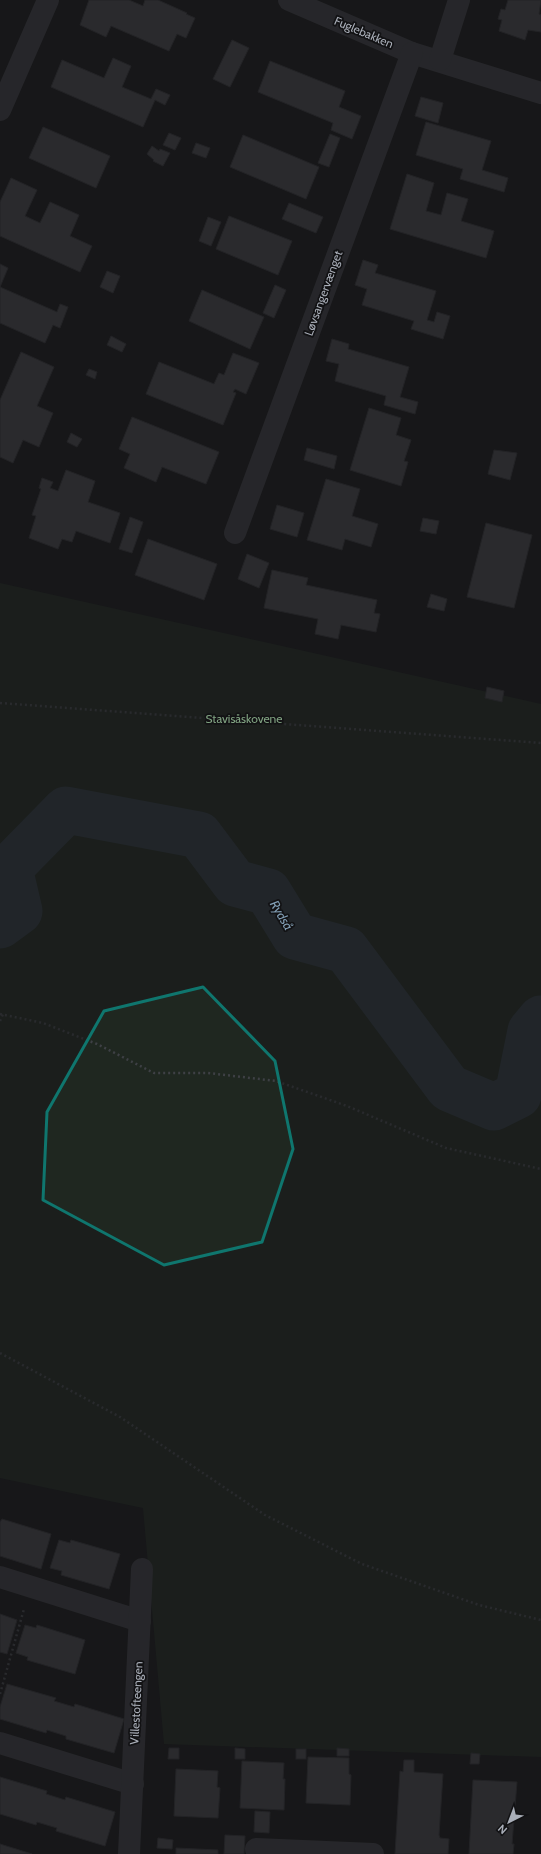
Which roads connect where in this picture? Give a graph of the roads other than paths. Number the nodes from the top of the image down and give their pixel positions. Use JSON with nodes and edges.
{"nodes":[{"id":1,"x":48,"y":0,"type":"edge"},
{"id":2,"x":289,"y":0,"type":"edge"},
{"id":3,"x":459,"y":0,"type":"edge"},
{"id":4,"x":412,"y":52,"type":"junction"},
{"id":5,"x":440,"y":60,"type":"junction"},
{"id":6,"x":541,"y":93,"type":"edge"},
{"id":7,"x":0,"y":110,"type":"edge"},
{"id":8,"x":235,"y":533,"type":"dead end"},
{"id":9,"x":142,"y":1569,"type":"dead end"},
{"id":10,"x":0,"y":1577,"type":"edge"},
{"id":11,"x":140,"y":1621,"type":"junction"},
{"id":12,"x":0,"y":1743,"type":"edge"},
{"id":13,"x":132,"y":1784,"type":"junction"},
{"id":14,"x":256,"y":1849,"type":"dead end"},
{"id":15,"x":129,"y":1854,"type":"edge"},
{"id":16,"x":373,"y":1854,"type":"edge"}],
"edges":[{"from":1,"to":7,"type":"street"},
{"from":2,"to":4,"type":"street","name":"Fuglebakken"},
{"from":3,"to":5,"type":"street"},
{"from":4,"to":5,"type":"street","name":"Fuglebakken"},
{"from":4,"to":8,"type":"street","name":"Løvsangervænget"},
{"from":5,"to":6,"type":"street","name":"Fuglebakken"},
{"from":9,"to":11,"type":"street","name":"Villestofteengen"},
{"from":10,"to":11,"type":"street"},
{"from":11,"to":13,"type":"street","name":"Villestofteengen"},
{"from":12,"to":13,"type":"street"},
{"from":13,"to":15,"type":"street","name":"Villestofteengen"},
{"from":14,"to":16,"type":"street"}]}
